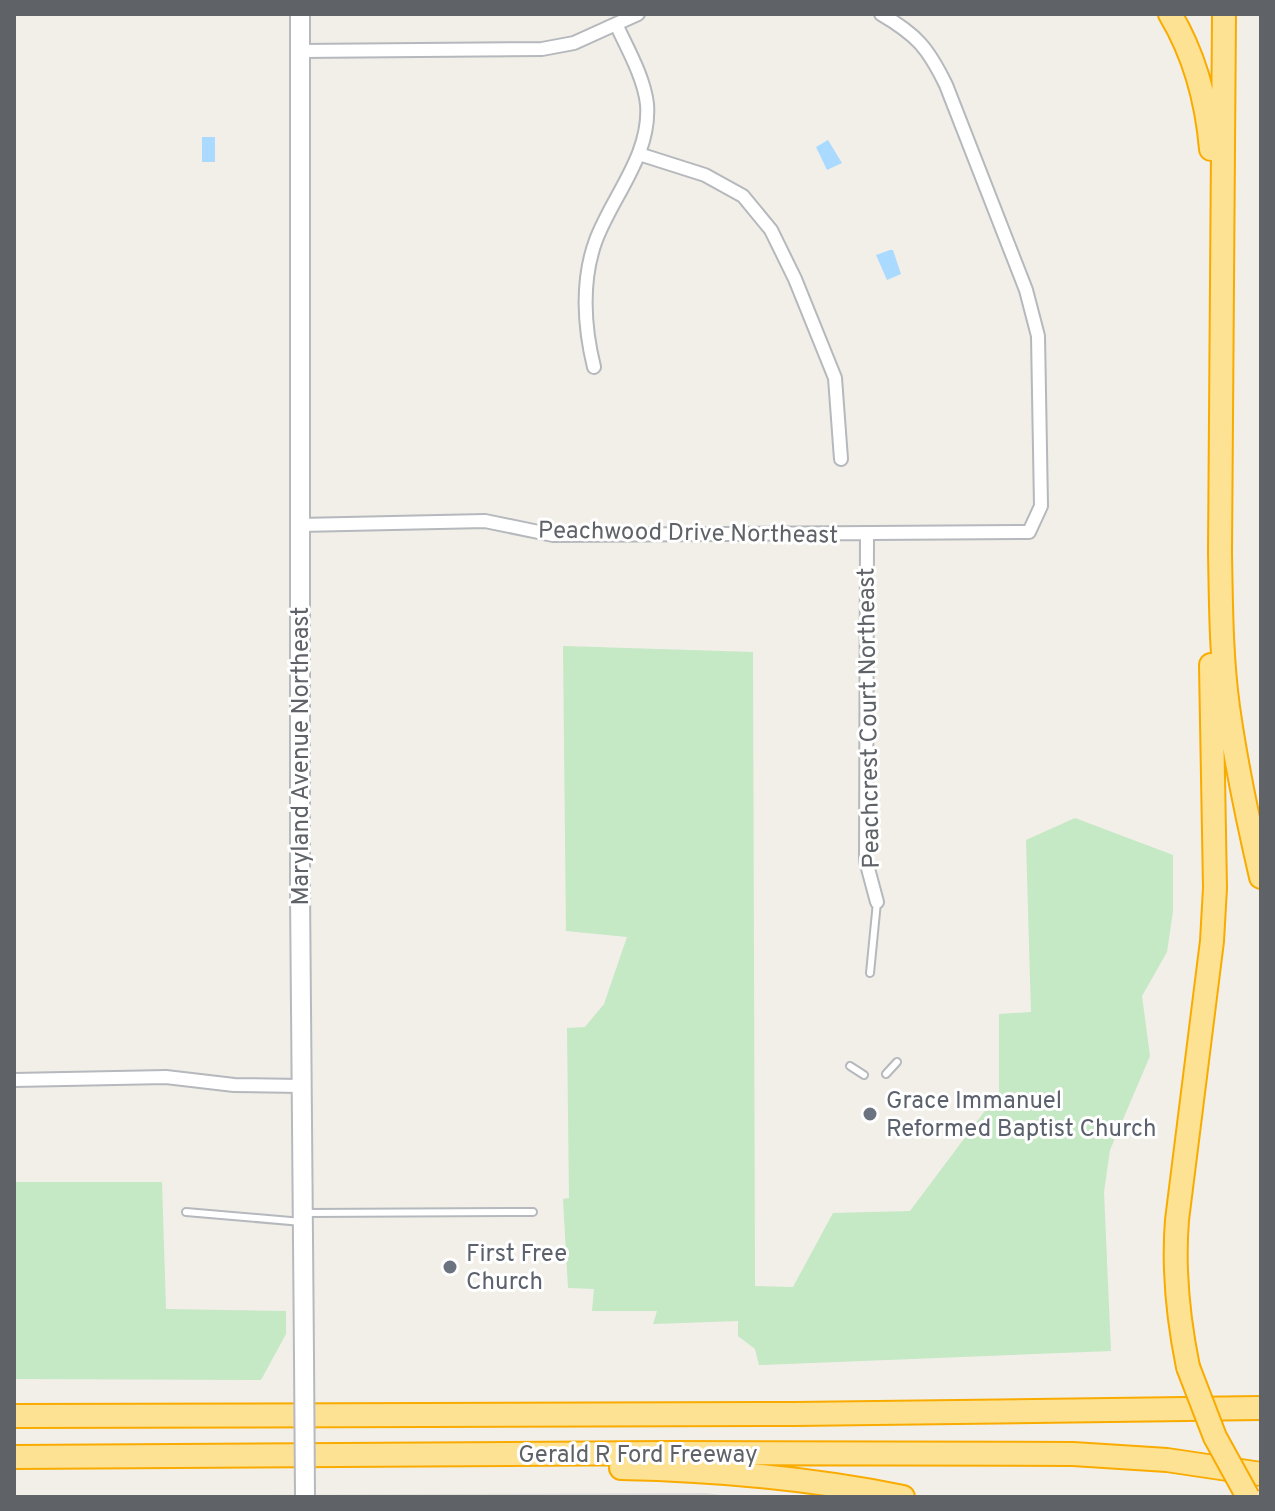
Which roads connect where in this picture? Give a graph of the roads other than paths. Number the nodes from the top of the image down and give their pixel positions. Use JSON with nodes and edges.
{"nodes":[{"id":1,"x":300,"y":14,"type":"edge"},
{"id":2,"x":638,"y":14,"type":"edge"},
{"id":3,"x":881,"y":14,"type":"edge"},
{"id":4,"x":1170,"y":14,"type":"edge"},
{"id":5,"x":1224,"y":14,"type":"edge"},
{"id":6,"x":616,"y":24,"type":"junction"},
{"id":7,"x":300,"y":51,"type":"junction"},
{"id":8,"x":639,"y":154,"type":"junction"},
{"id":9,"x":1222,"y":313,"type":"junction"},
{"id":10,"x":594,"y":367,"type":"dead end"},
{"id":11,"x":841,"y":459,"type":"dead end"},
{"id":12,"x":300,"y":525,"type":"junction"},
{"id":13,"x":867,"y":534,"type":"junction"},
{"id":14,"x":1220,"y":552,"type":"junction"},
{"id":15,"x":1261,"y":877,"type":"edge"},
{"id":16,"x":877,"y":902,"type":"joint"},
{"id":17,"x":870,"y":973,"type":"dead end"},
{"id":18,"x":897,"y":1062,"type":"dead end"},
{"id":19,"x":850,"y":1066,"type":"dead end"},
{"id":20,"x":886,"y":1074,"type":"dead end"},
{"id":21,"x":864,"y":1075,"type":"dead end"},
{"id":22,"x":14,"y":1080,"type":"edge"},
{"id":23,"x":301,"y":1086,"type":"junction"},
{"id":24,"x":186,"y":1212,"type":"dead end"},
{"id":25,"x":533,"y":1212,"type":"dead end"},
{"id":26,"x":302,"y":1217,"type":"junction"},
{"id":27,"x":1261,"y":1408,"type":"edge"},
{"id":28,"x":14,"y":1416,"type":"edge"},
{"id":29,"x":14,"y":1457,"type":"edge"},
{"id":30,"x":264,"y":1457,"type":"junction"},
{"id":31,"x":1261,"y":1474,"type":"edge"},
{"id":32,"x":305,"y":1497,"type":"edge"},
{"id":33,"x":903,"y":1497,"type":"edge"},
{"id":34,"x":1248,"y":1497,"type":"edge"}],
"edges":[{"from":1,"to":7,"type":"street","name":"Maryland Avenue Northeast"},
{"from":2,"to":6,"type":"street"},
{"from":3,"to":13,"type":"street","name":"Peachwood Drive Northeast"},
{"from":4,"to":9,"type":"highway"},
{"from":5,"to":9,"type":"highway"},
{"from":6,"to":7,"type":"street"},
{"from":6,"to":8,"type":"street"},
{"from":7,"to":12,"type":"street","name":"Maryland Avenue Northeast"},
{"from":8,"to":10,"type":"street"},
{"from":8,"to":11,"type":"street"},
{"from":9,"to":14,"type":"highway"},
{"from":12,"to":13,"type":"street","name":"Peachwood Drive Northeast"},
{"from":12,"to":23,"type":"street","name":"Maryland Avenue Northeast"},
{"from":13,"to":16,"type":"street","name":"Peachcrest Court Northeast"},
{"from":14,"to":15,"type":"highway"},
{"from":14,"to":34,"type":"highway","bridge":true},
{"from":16,"to":17,"type":"lane"},
{"from":18,"to":20,"type":"lane"},
{"from":19,"to":21,"type":"lane"},
{"from":22,"to":23,"type":"street"},
{"from":23,"to":26,"type":"street","name":"Maryland Avenue Northeast"},
{"from":24,"to":26,"type":"lane"},
{"from":25,"to":26,"type":"lane"},
{"from":26,"to":32,"type":"street","name":"Maryland Avenue Northeast","bridge":true},
{"from":27,"to":28,"type":"highway","name":"Gerald R Ford Freeway"},
{"from":29,"to":30,"type":"highway","name":"Gerald R Ford Freeway"},
{"from":30,"to":31,"type":"highway","name":"Gerald R Ford Freeway"},
{"from":30,"to":33,"type":"highway"}]}
